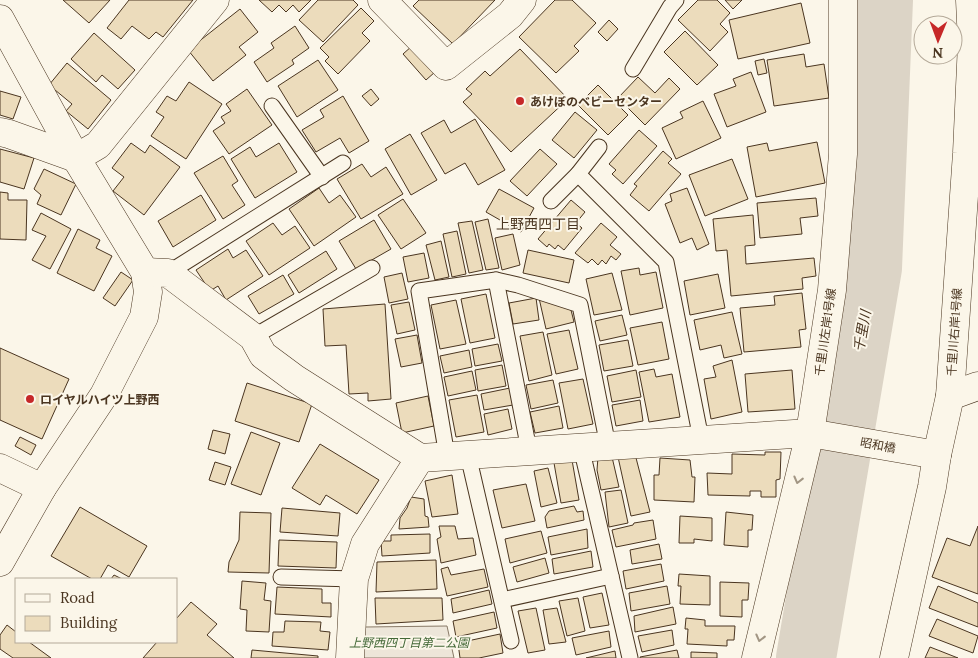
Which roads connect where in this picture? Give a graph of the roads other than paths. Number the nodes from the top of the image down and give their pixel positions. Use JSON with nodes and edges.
{"nodes":[{"id":1,"x":215,"y":0,"type":"edge"},
{"id":2,"x":382,"y":0,"type":"edge"},
{"id":3,"x":522,"y":0,"type":"edge"},
{"id":4,"x":676,"y":0,"type":"edge"},
{"id":5,"x":842,"y":0,"type":"edge"},
{"id":6,"x":970,"y":0,"type":"edge"},
{"id":7,"x":0,"y":19,"type":"edge"},
{"id":8,"x":975,"y":44,"type":"edge"},
{"id":9,"x":633,"y":69,"type":"dead end"},
{"id":10,"x":272,"y":106,"type":"dead end"},
{"id":11,"x":0,"y":132,"type":"edge"},
{"id":12,"x":599,"y":147,"type":"dead end"},
{"id":13,"x":76,"y":158,"type":"junction"},
{"id":14,"x":343,"y":163,"type":"dead end"},
{"id":15,"x":578,"y":174,"type":"junction"},
{"id":16,"x":322,"y":177,"type":"junction"},
{"id":17,"x":552,"y":201,"type":"dead end"},
{"id":18,"x":372,"y":268,"type":"dead end"},
{"id":19,"x":156,"y":272,"type":"junction"},
{"id":20,"x":496,"y":280,"type":"junction"},
{"id":21,"x":253,"y":337,"type":"junction"},
{"id":22,"x":978,"y":386,"type":"edge"},
{"id":23,"x":950,"y":396,"type":"junction"},
{"id":24,"x":815,"y":434,"type":"junction"},
{"id":25,"x":702,"y":439,"type":"junction"},
{"id":26,"x":608,"y":446,"type":"junction"},
{"id":27,"x":581,"y":447,"type":"junction"},
{"id":28,"x":529,"y":450,"type":"junction"},
{"id":29,"x":457,"y":455,"type":"junction"},
{"id":30,"x":937,"y":455,"type":"junction"},
{"id":31,"x":420,"y":458,"type":"junction"},
{"id":32,"x":0,"y":468,"type":"edge"},
{"id":33,"x":42,"y":488,"type":"junction"},
{"id":34,"x":0,"y":562,"type":"edge"},
{"id":35,"x":611,"y":576,"type":"junction"},
{"id":36,"x":281,"y":577,"type":"dead end"},
{"id":37,"x":354,"y":579,"type":"junction"},
{"id":38,"x":502,"y":600,"type":"junction"},
{"id":39,"x":511,"y":641,"type":"dead end"},
{"id":40,"x":350,"y":658,"type":"edge"},
{"id":41,"x":630,"y":658,"type":"edge"},
{"id":42,"x":756,"y":658,"type":"edge"},
{"id":43,"x":894,"y":658,"type":"edge"}],
"edges":[{"from":1,"to":13,"type":"street"},
{"from":2,"to":3,"type":"street"},
{"from":4,"to":9,"type":"lane"},
{"from":5,"to":24,"type":"street","name":"千里川左岸1号線"},
{"from":6,"to":8,"type":"street","name":"千里川右岸1号線"},
{"from":7,"to":13,"type":"street"},
{"from":8,"to":23,"type":"street","name":"千里川右岸1号線"},
{"from":10,"to":16,"type":"lane"},
{"from":11,"to":13,"type":"street"},
{"from":12,"to":15,"type":"lane"},
{"from":13,"to":19,"type":"street"},
{"from":14,"to":16,"type":"lane"},
{"from":15,"to":17,"type":"lane"},
{"from":15,"to":25,"type":"lane"},
{"from":16,"to":19,"type":"lane"},
{"from":18,"to":21,"type":"lane"},
{"from":19,"to":21,"type":"street"},
{"from":19,"to":33,"type":"street"},
{"from":20,"to":26,"type":"lane"},
{"from":20,"to":28,"type":"lane"},
{"from":20,"to":29,"type":"lane"},
{"from":21,"to":31,"type":"street"},
{"from":22,"to":23,"type":"street"},
{"from":23,"to":30,"type":"street","name":"千里川右岸1号線"},
{"from":24,"to":25,"type":"street","name":"昭和橋"},
{"from":24,"to":30,"type":"street","name":"昭和橋"},
{"from":24,"to":42,"type":"street","name":"千里川左岸1号線","one_way":true},
{"from":25,"to":26,"type":"street","name":"昭和橋"},
{"from":26,"to":27,"type":"street","name":"昭和橋"},
{"from":27,"to":28,"type":"street","name":"昭和橋"},
{"from":27,"to":35,"type":"lane"},
{"from":28,"to":29,"type":"street","name":"昭和橋"},
{"from":29,"to":31,"type":"street","name":"昭和橋"},
{"from":29,"to":38,"type":"lane"},
{"from":30,"to":43,"type":"street","name":"千里川右岸1号線"},
{"from":31,"to":37,"type":"street"},
{"from":32,"to":33,"type":"street"},
{"from":33,"to":34,"type":"street"},
{"from":35,"to":38,"type":"lane"},
{"from":35,"to":41,"type":"lane"},
{"from":36,"to":37,"type":"lane"},
{"from":37,"to":40,"type":"street"},
{"from":38,"to":39,"type":"lane"}]}
